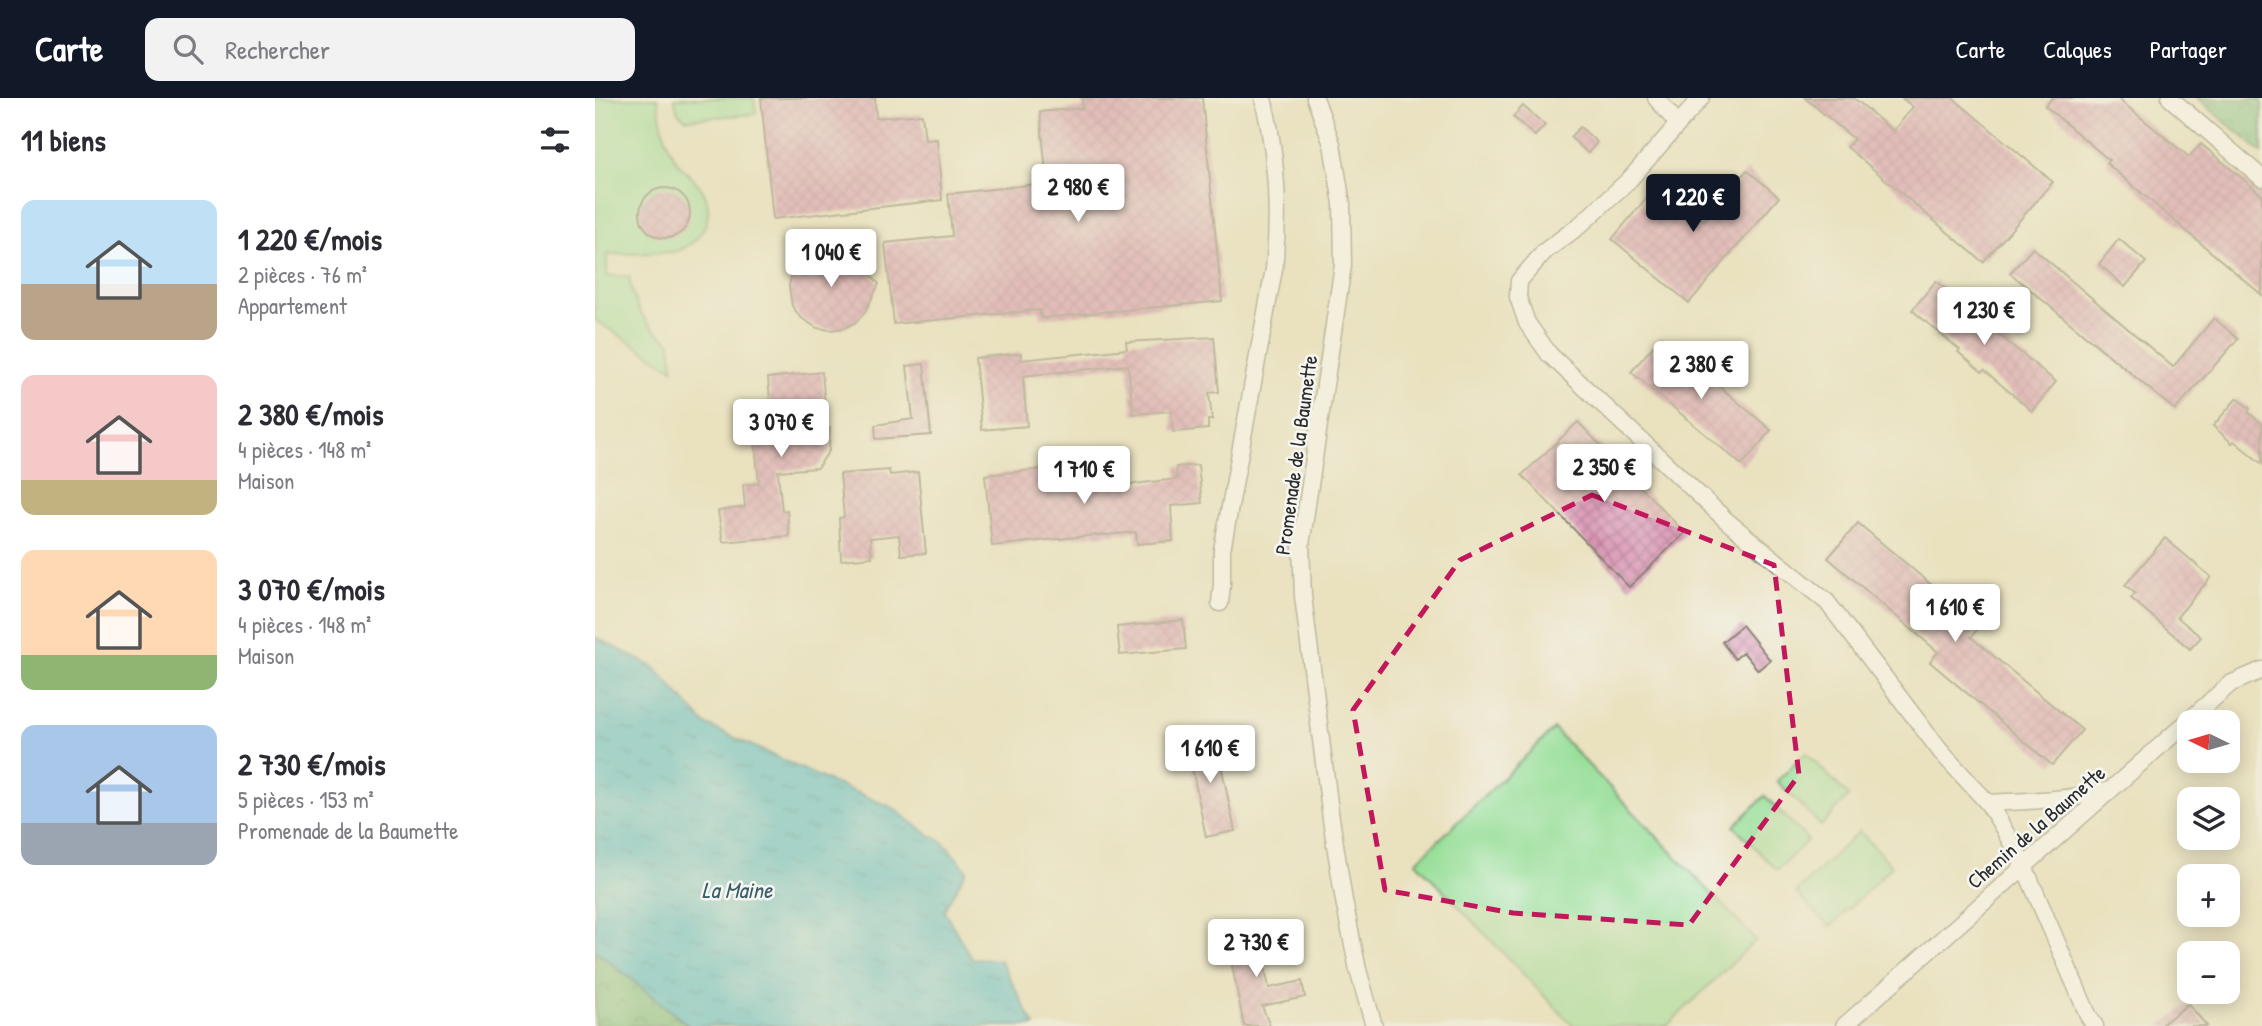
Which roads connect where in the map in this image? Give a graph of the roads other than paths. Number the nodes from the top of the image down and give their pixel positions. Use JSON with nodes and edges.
{"nodes":[{"id":1,"x":1263,"y":98,"type":"edge"},
{"id":2,"x":1315,"y":98,"type":"edge"},
{"id":3,"x":1656,"y":98,"type":"edge"},
{"id":4,"x":1701,"y":98,"type":"edge"},
{"id":5,"x":2170,"y":98,"type":"edge"},
{"id":6,"x":1678,"y":124,"type":"junction"},
{"id":7,"x":2262,"y":178,"type":"edge"},
{"id":8,"x":1220,"y":603,"type":"dead end"},
{"id":9,"x":2262,"y":670,"type":"edge"},
{"id":10,"x":2110,"y":790,"type":"junction"},
{"id":11,"x":1987,"y":803,"type":"junction"},
{"id":12,"x":2024,"y":866,"type":"junction"},
{"id":13,"x":1374,"y":1026,"type":"edge"},
{"id":14,"x":1844,"y":1026,"type":"edge"},
{"id":15,"x":2095,"y":1026,"type":"edge"}],
"edges":[{"from":1,"to":8,"type":"street"},
{"from":2,"to":13,"type":"street","name":"Promenade de la Baumette"},
{"from":3,"to":6,"type":"street"},
{"from":4,"to":6,"type":"street"},
{"from":5,"to":7,"type":"street"},
{"from":6,"to":11,"type":"street"},
{"from":9,"to":10,"type":"street","name":"Chemin de la Baumette"},
{"from":10,"to":11,"type":"street"},
{"from":10,"to":12,"type":"street","name":"Chemin de la Baumette"},
{"from":11,"to":12,"type":"street"},
{"from":12,"to":14,"type":"street","name":"Chemin de la Baumette"},
{"from":12,"to":15,"type":"street"}]}
